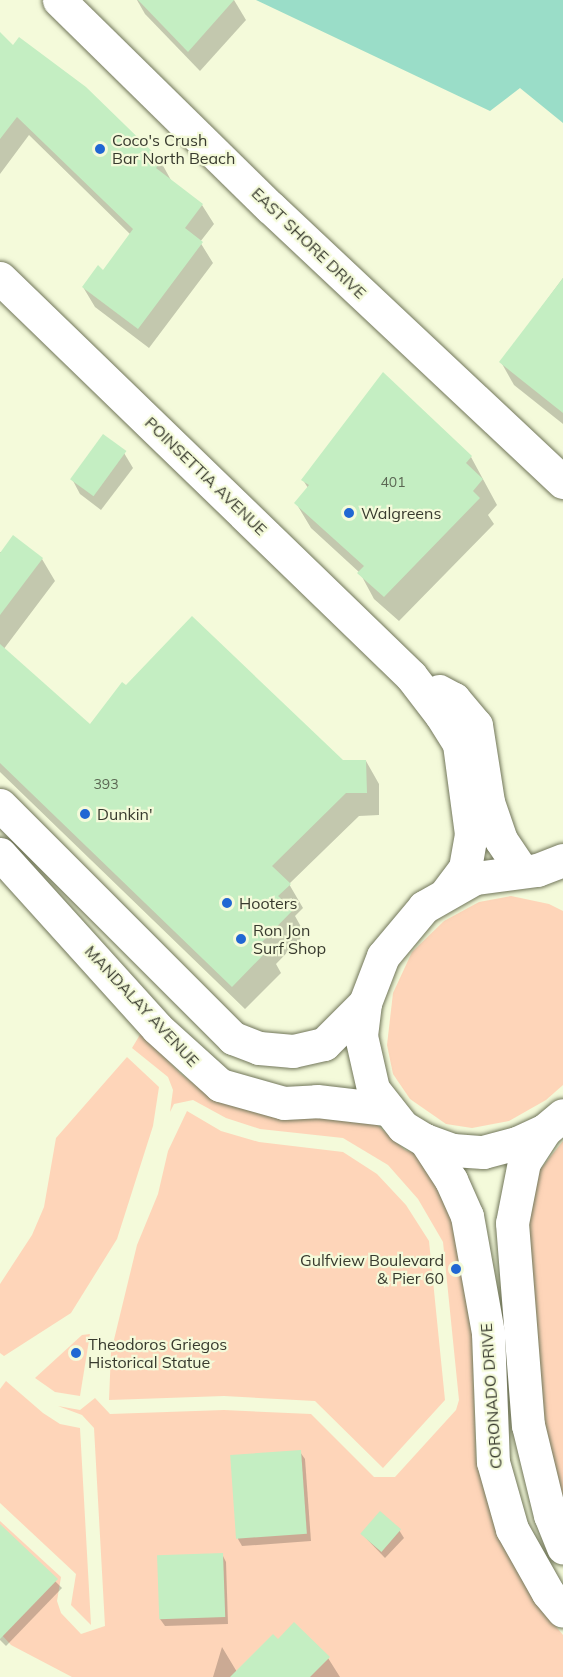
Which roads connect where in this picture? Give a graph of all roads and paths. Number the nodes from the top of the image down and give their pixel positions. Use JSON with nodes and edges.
{"nodes":[{"id":1,"x":59,"y":0,"type":"edge"},
{"id":2,"x":0,"y":278,"type":"edge"},
{"id":3,"x":563,"y":482,"type":"edge"},
{"id":4,"x":411,"y":676,"type":"junction"},
{"id":5,"x":0,"y":805,"type":"edge"},
{"id":6,"x":0,"y":854,"type":"edge"},
{"id":7,"x":546,"y":871,"type":"edge"},
{"id":8,"x":447,"y":892,"type":"junction"},
{"id":9,"x":365,"y":1003,"type":"junction"},
{"id":10,"x":385,"y":1109,"type":"junction"},
{"id":11,"x":554,"y":1123,"type":"edge"},
{"id":12,"x":425,"y":1140,"type":"junction"},
{"id":13,"x":563,"y":1547,"type":"edge"},
{"id":14,"x":563,"y":1611,"type":"edge"}],
"edges":[{"from":1,"to":3,"type":"street","name":"EAST SHORE DRIVE"},
{"from":2,"to":4,"type":"street","name":"POINSETTIA AVENUE"},
{"from":4,"to":7,"type":"street","name":"POINSETTIA AVENUE"},
{"from":4,"to":8,"type":"street","name":"POINSETTIA AVENUE"},
{"from":5,"to":9,"type":"street"},
{"from":6,"to":10,"type":"street","name":"MANDALAY AVENUE"},
{"from":7,"to":8,"type":"street"},
{"from":8,"to":9,"type":"street"},
{"from":9,"to":10,"type":"street"},
{"from":10,"to":12,"type":"street"},
{"from":11,"to":12,"type":"street"},
{"from":11,"to":13,"type":"street"},
{"from":12,"to":14,"type":"street","name":"CORONADO DRIVE"}]}
